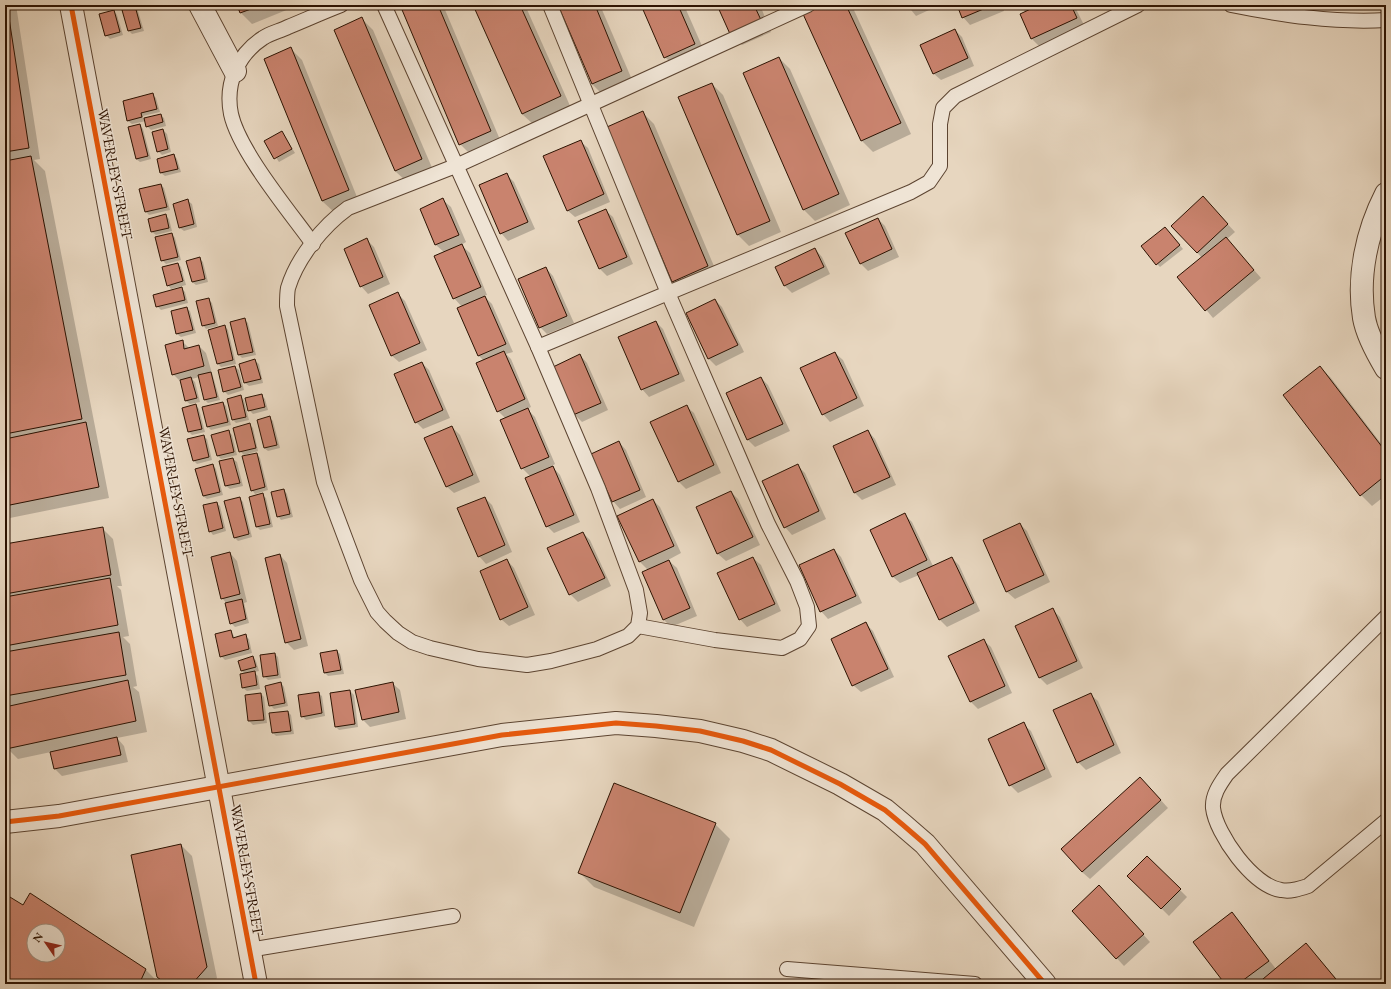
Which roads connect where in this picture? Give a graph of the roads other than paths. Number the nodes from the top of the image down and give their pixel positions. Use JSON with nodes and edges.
{"nodes":[{"id":1,"x":71,"y":5,"type":"edge"},
{"id":2,"x":200,"y":5,"type":"edge"},
{"id":3,"x":341,"y":5,"type":"edge"},
{"id":4,"x":384,"y":5,"type":"edge"},
{"id":5,"x":550,"y":5,"type":"edge"},
{"id":6,"x":808,"y":5,"type":"edge"},
{"id":7,"x":1138,"y":5,"type":"edge"},
{"id":8,"x":1232,"y":5,"type":"edge"},
{"id":9,"x":1386,"y":20,"type":"edge"},
{"id":10,"x":234,"y":71,"type":"junction"},
{"id":11,"x":592,"y":104,"type":"junction"},
{"id":12,"x":458,"y":165,"type":"junction"},
{"id":13,"x":1386,"y":194,"type":"edge"},
{"id":14,"x":313,"y":244,"type":"junction"},
{"id":15,"x":668,"y":293,"type":"junction"},
{"id":16,"x":538,"y":347,"type":"junction"},
{"id":17,"x":1386,"y":368,"type":"edge"},
{"id":18,"x":1386,"y":617,"type":"edge"},
{"id":19,"x":638,"y":626,"type":"junction"},
{"id":20,"x":220,"y":788,"type":"junction"},
{"id":21,"x":1386,"y":821,"type":"edge"},
{"id":22,"x":5,"y":822,"type":"edge"},
{"id":23,"x":453,"y":916,"type":"dead end"},
{"id":24,"x":249,"y":950,"type":"junction"},
{"id":25,"x":787,"y":969,"type":"dead end"},
{"id":26,"x":256,"y":984,"type":"edge"},
{"id":27,"x":975,"y":984,"type":"edge"},
{"id":28,"x":1045,"y":984,"type":"edge"}],
"edges":[{"from":1,"to":20,"type":"street","name":"WAVERLEY STREET"},
{"from":2,"to":10,"type":"street"},
{"from":3,"to":10,"type":"lane"},
{"from":4,"to":12,"type":"lane"},
{"from":5,"to":11,"type":"lane"},
{"from":6,"to":11,"type":"lane"},
{"from":7,"to":15,"type":"lane"},
{"from":8,"to":9,"type":"lane"},
{"from":10,"to":14,"type":"lane"},
{"from":11,"to":12,"type":"lane"},
{"from":11,"to":15,"type":"lane"},
{"from":12,"to":14,"type":"lane"},
{"from":12,"to":16,"type":"lane"},
{"from":13,"to":17,"type":"street"},
{"from":14,"to":19,"type":"lane"},
{"from":15,"to":16,"type":"lane"},
{"from":15,"to":19,"type":"lane"},
{"from":16,"to":19,"type":"lane"},
{"from":18,"to":21,"type":"lane"},
{"from":20,"to":22,"type":"street"},
{"from":20,"to":24,"type":"street","name":"WAVERLEY STREET"},
{"from":20,"to":28,"type":"street"},
{"from":23,"to":24,"type":"lane"},
{"from":24,"to":26,"type":"street","name":"WAVERLEY STREET"},
{"from":25,"to":27,"type":"lane"}]}
